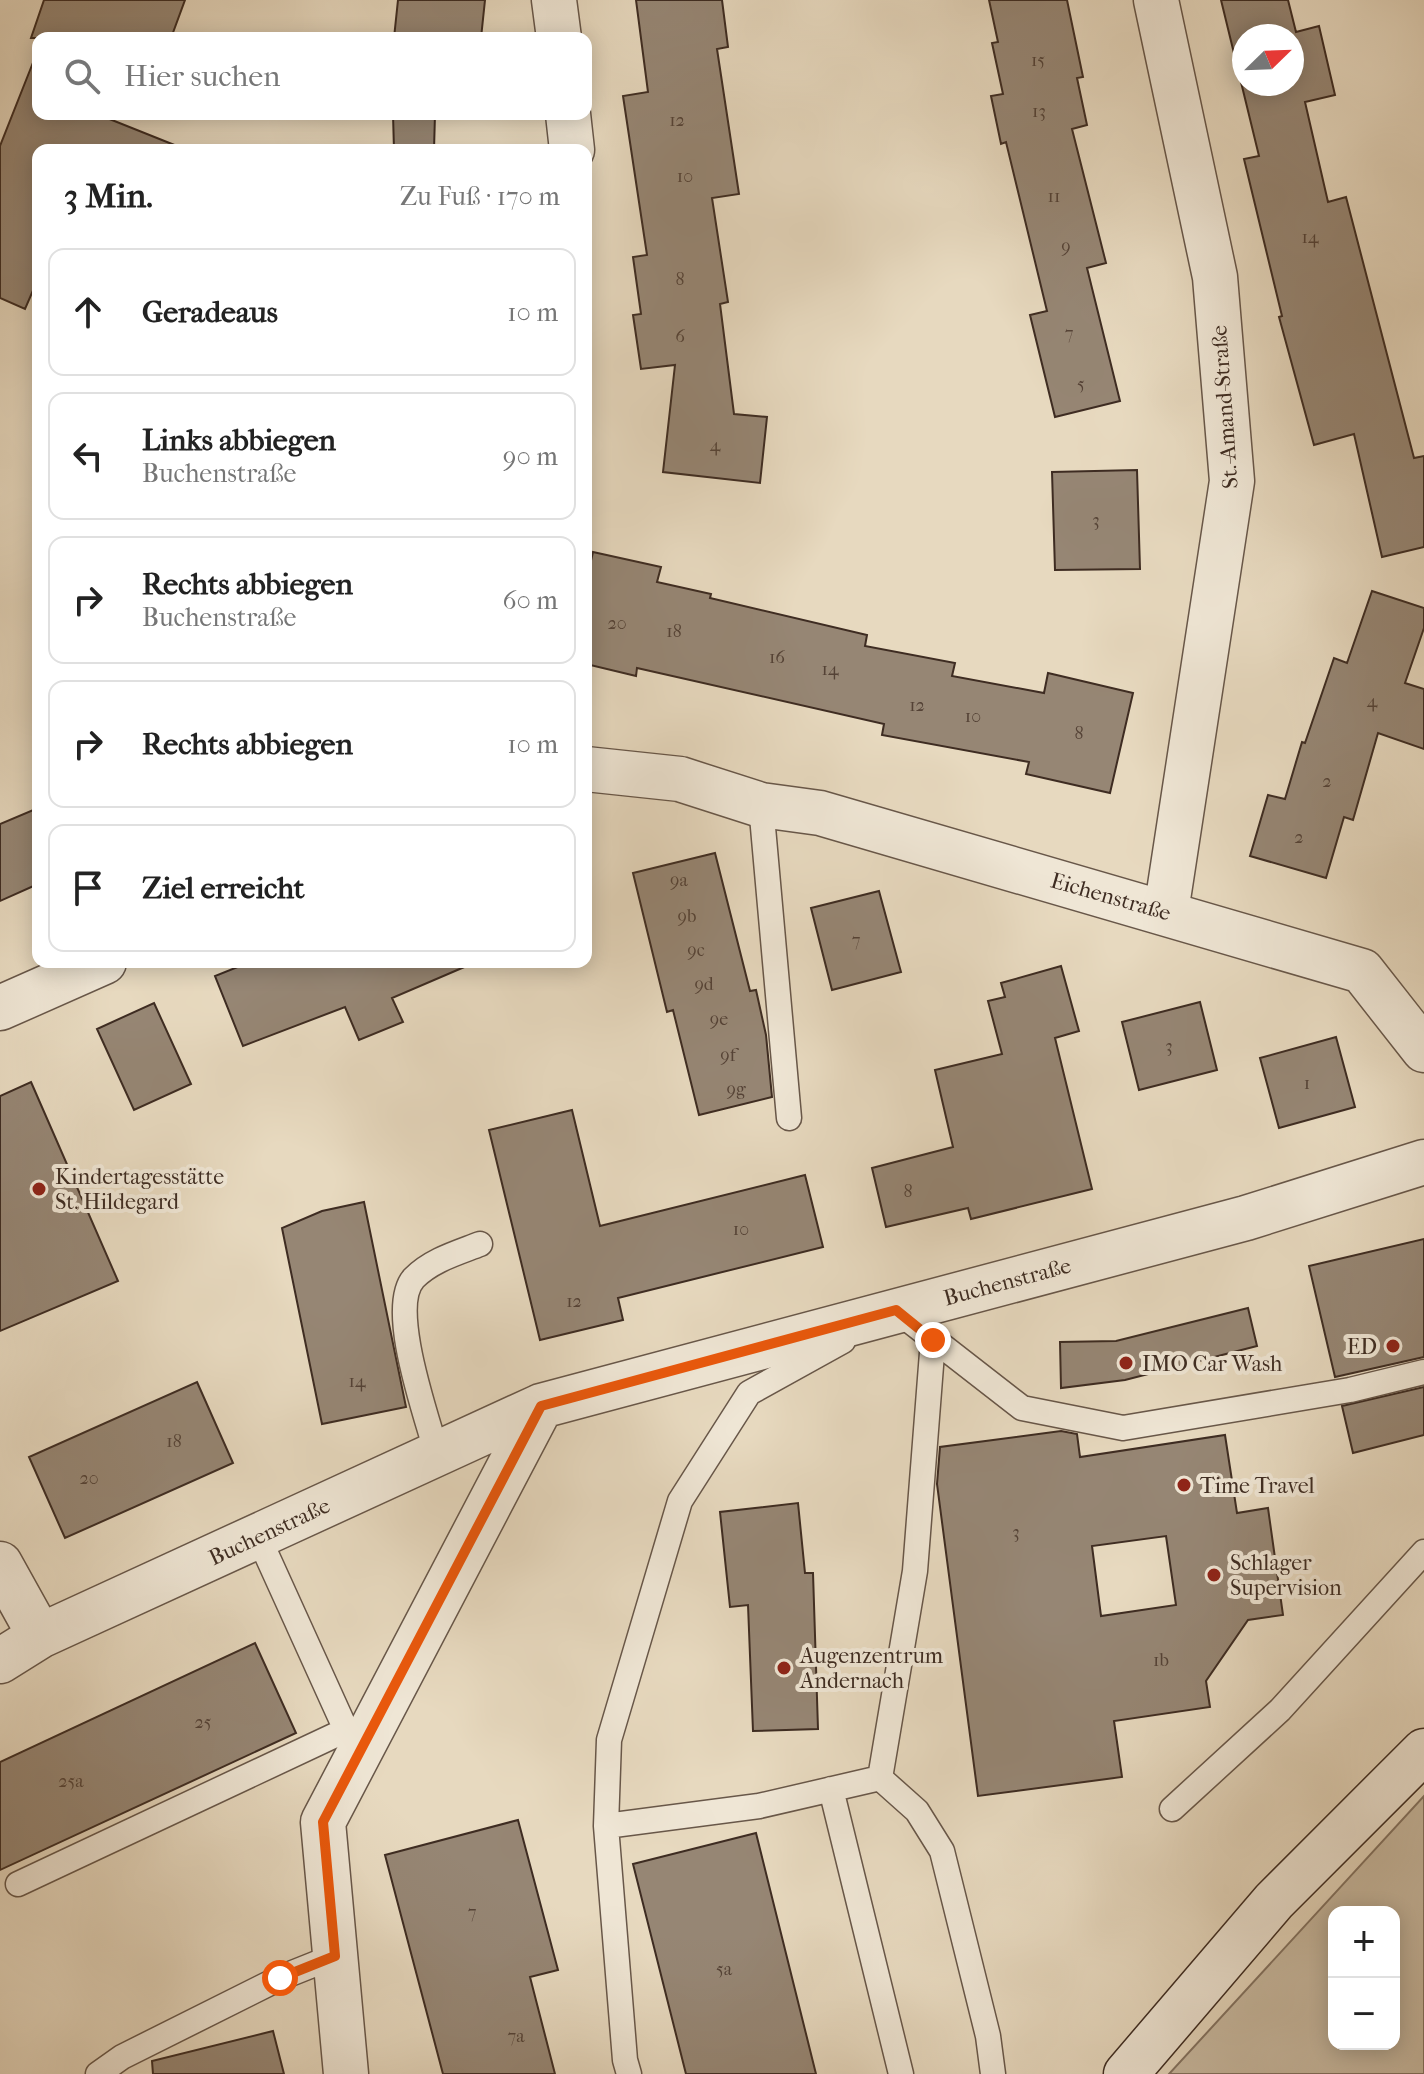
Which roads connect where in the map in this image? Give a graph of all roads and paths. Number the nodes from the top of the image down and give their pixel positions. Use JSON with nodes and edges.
{"nodes":[{"id":1,"x":554,"y":0,"type":"edge"},
{"id":2,"x":1156,"y":0,"type":"edge"},
{"id":3,"x":558,"y":32,"type":"edge"},
{"id":4,"x":569,"y":120,"type":"edge"},
{"id":5,"x":571,"y":144,"type":"edge"},
{"id":6,"x":592,"y":770,"type":"edge"},
{"id":7,"x":761,"y":805,"type":"junction"},
{"id":8,"x":1166,"y":912,"type":"junction"},
{"id":9,"x":90,"y":968,"type":"edge"},
{"id":10,"x":0,"y":1008,"type":"edge"},
{"id":11,"x":1424,"y":1050,"type":"edge"},
{"id":12,"x":789,"y":1118,"type":"dead end"},
{"id":13,"x":1424,"y":1162,"type":"edge"},
{"id":14,"x":480,"y":1244,"type":"dead end"},
{"id":15,"x":896,"y":1310,"type":"junction"},
{"id":16,"x":933,"y":1340,"type":"junction"},
{"id":17,"x":1424,"y":1372,"type":"edge"},
{"id":18,"x":541,"y":1406,"type":"junction"},
{"id":19,"x":437,"y":1454,"type":"junction"},
{"id":20,"x":258,"y":1536,"type":"junction"},
{"id":21,"x":1424,"y":1552,"type":"edge"},
{"id":22,"x":0,"y":1564,"type":"edge"},
{"id":23,"x":40,"y":1636,"type":"junction"},
{"id":24,"x":0,"y":1661,"type":"edge"},
{"id":25,"x":1424,"y":1751,"type":"edge"},
{"id":26,"x":880,"y":1778,"type":"junction"},
{"id":27,"x":831,"y":1789,"type":"junction"},
{"id":28,"x":1172,"y":1809,"type":"dead end"},
{"id":29,"x":606,"y":1826,"type":"junction"},
{"id":30,"x":18,"y":1884,"type":"dead end"},
{"id":31,"x":335,"y":1956,"type":"junction"},
{"id":32,"x":98,"y":2074,"type":"edge"},
{"id":33,"x":346,"y":2074,"type":"edge"},
{"id":34,"x":629,"y":2074,"type":"edge"},
{"id":35,"x":901,"y":2074,"type":"edge"},
{"id":36,"x":993,"y":2074,"type":"edge"},
{"id":37,"x":1126,"y":2074,"type":"edge"}],
"edges":[{"from":1,"to":3,"type":"street"},
{"from":2,"to":8,"type":"street","name":"St.-Amand-Straße"},
{"from":4,"to":5,"type":"street"},
{"from":6,"to":7,"type":"street","name":"Eichenstraße"},
{"from":7,"to":8,"type":"street","name":"Eichenstraße"},
{"from":7,"to":12,"type":"lane"},
{"from":8,"to":11,"type":"street","name":"Eichenstraße"},
{"from":9,"to":10,"type":"street"},
{"from":13,"to":15,"type":"street","name":"Buchenstraße"},
{"from":14,"to":19,"type":"lane"},
{"from":15,"to":16,"type":"lane"},
{"from":15,"to":18,"type":"street","name":"Buchenstraße"},
{"from":15,"to":29,"type":"lane"},
{"from":16,"to":17,"type":"lane"},
{"from":16,"to":26,"type":"lane"},
{"from":18,"to":19,"type":"street","name":"Buchenstraße"},
{"from":18,"to":31,"type":"street"},
{"from":19,"to":20,"type":"street","name":"Buchenstraße"},
{"from":20,"to":23,"type":"street","name":"Buchenstraße"},
{"from":20,"to":30,"type":"lane"},
{"from":21,"to":28,"type":"lane"},
{"from":22,"to":23,"type":"street"},
{"from":23,"to":24,"type":"street","name":"Buchenstraße"},
{"from":25,"to":37,"type":"street"},
{"from":26,"to":27,"type":"lane"},
{"from":26,"to":36,"type":"lane"},
{"from":27,"to":29,"type":"lane"},
{"from":27,"to":35,"type":"lane"},
{"from":29,"to":34,"type":"lane"},
{"from":31,"to":32,"type":"lane"},
{"from":31,"to":33,"type":"street"}]}
